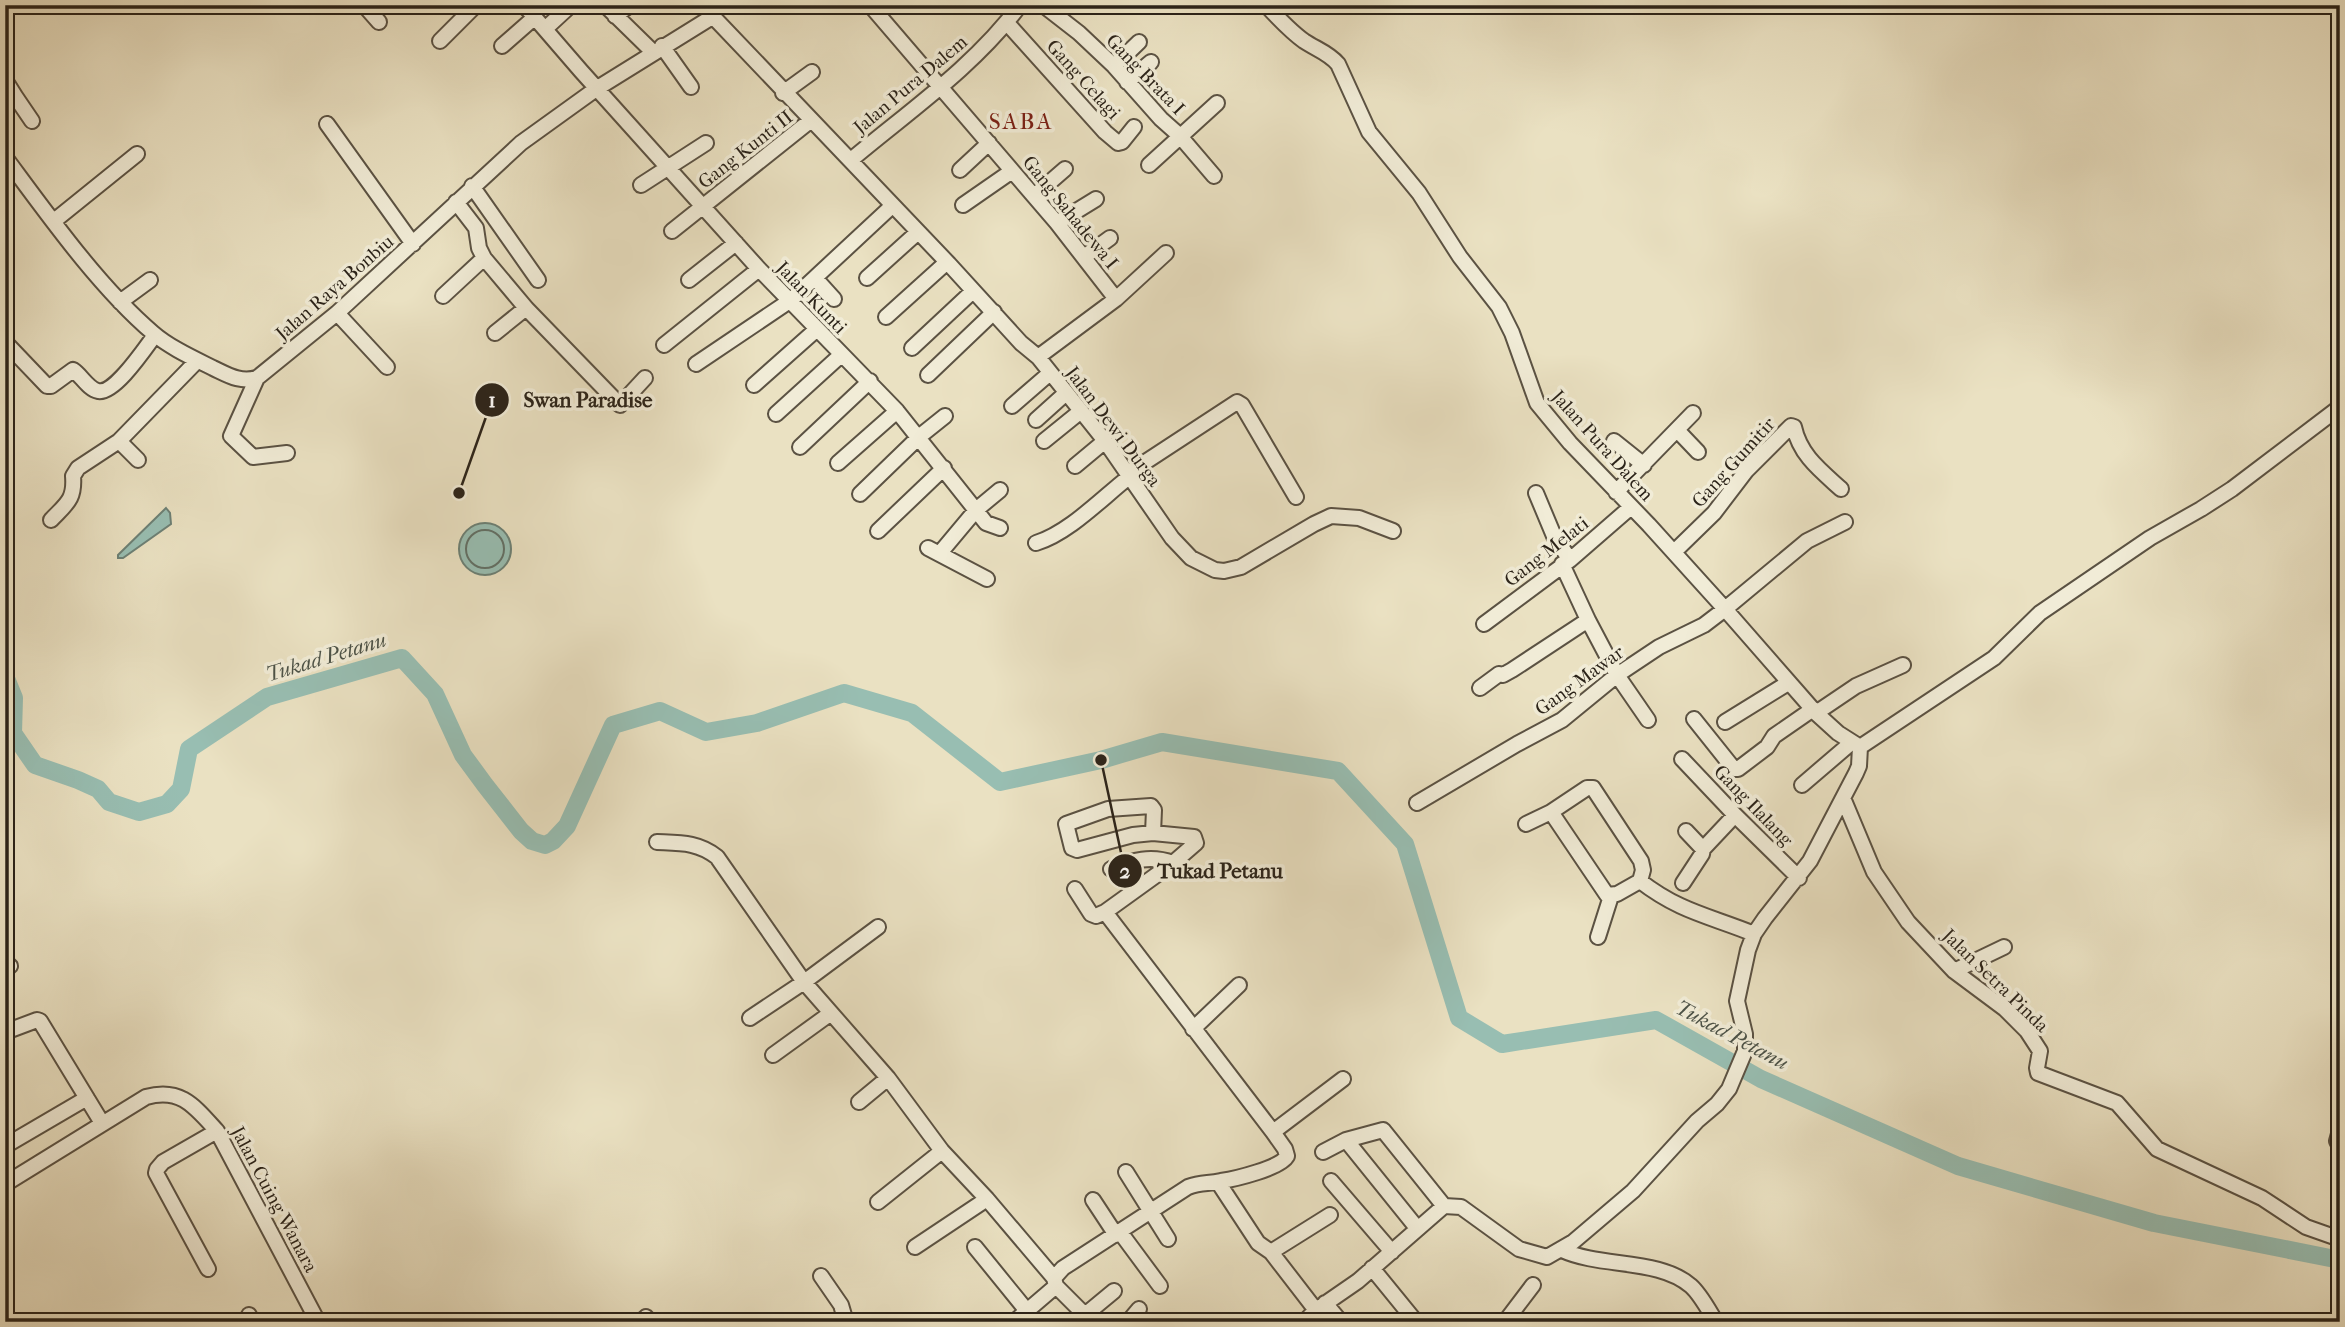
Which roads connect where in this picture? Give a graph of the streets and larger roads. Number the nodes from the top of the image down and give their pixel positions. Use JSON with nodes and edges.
{"nodes":[{"id":1,"x":364,"y":5,"type":"edge"},
{"id":2,"x":476,"y":5,"type":"edge"},
{"id":3,"x":524,"y":5,"type":"edge"},
{"id":4,"x":571,"y":5,"type":"edge"},
{"id":5,"x":630,"y":5,"type":"edge"},
{"id":6,"x":870,"y":5,"type":"edge"},
{"id":7,"x":1020,"y":5,"type":"edge"},
{"id":8,"x":1043,"y":5,"type":"edge"},
{"id":9,"x":1266,"y":5,"type":"edge"},
{"id":10,"x":706,"y":9,"type":"edge"},
{"id":11,"x":610,"y":10,"type":"edge"},
{"id":12,"x":379,"y":22,"type":"dead end"},
{"id":13,"x":540,"y":23,"type":"junction"},
{"id":14,"x":1007,"y":23,"type":"junction"},
{"id":15,"x":440,"y":41,"type":"dead end"},
{"id":16,"x":1139,"y":42,"type":"dead end"},
{"id":17,"x":502,"y":46,"type":"dead end"},
{"id":18,"x":657,"y":49,"type":"junction"},
{"id":19,"x":1151,"y":62,"type":"dead end"},
{"id":20,"x":1114,"y":66,"type":"junction"},
{"id":21,"x":812,"y":72,"type":"dead end"},
{"id":22,"x":5,"y":80,"type":"edge"},
{"id":23,"x":1127,"y":82,"type":"junction"},
{"id":24,"x":941,"y":85,"type":"junction"},
{"id":25,"x":691,"y":87,"type":"dead end"},
{"id":26,"x":596,"y":89,"type":"junction"},
{"id":27,"x":783,"y":93,"type":"junction"},
{"id":28,"x":10,"y":99,"type":"edge"},
{"id":29,"x":1217,"y":103,"type":"dead end"},
{"id":30,"x":32,"y":121,"type":"dead end"},
{"id":31,"x":810,"y":121,"type":"junction"},
{"id":32,"x":327,"y":124,"type":"dead end"},
{"id":33,"x":1134,"y":127,"type":"dead end"},
{"id":34,"x":1179,"y":135,"type":"junction"},
{"id":35,"x":706,"y":143,"type":"dead end"},
{"id":36,"x":989,"y":143,"type":"junction"},
{"id":37,"x":137,"y":154,"type":"dead end"},
{"id":38,"x":5,"y":157,"type":"edge"},
{"id":39,"x":850,"y":160,"type":"junction"},
{"id":40,"x":1149,"y":165,"type":"dead end"},
{"id":41,"x":669,"y":167,"type":"junction"},
{"id":42,"x":1065,"y":169,"type":"dead end"},
{"id":43,"x":960,"y":170,"type":"dead end"},
{"id":44,"x":1012,"y":171,"type":"junction"},
{"id":45,"x":1214,"y":176,"type":"dead end"},
{"id":46,"x":641,"y":185,"type":"dead end"},
{"id":47,"x":472,"y":186,"type":"junction"},
{"id":48,"x":1034,"y":196,"type":"junction"},
{"id":49,"x":1096,"y":199,"type":"dead end"},
{"id":50,"x":456,"y":202,"type":"junction"},
{"id":51,"x":963,"y":205,"type":"dead end"},
{"id":52,"x":702,"y":206,"type":"junction"},
{"id":53,"x":892,"y":206,"type":"junction"},
{"id":54,"x":54,"y":221,"type":"junction"},
{"id":55,"x":1057,"y":223,"type":"junction"},
{"id":56,"x":672,"y":231,"type":"dead end"},
{"id":57,"x":918,"y":232,"type":"junction"},
{"id":58,"x":1110,"y":238,"type":"dead end"},
{"id":59,"x":736,"y":243,"type":"junction"},
{"id":60,"x":414,"y":244,"type":"junction"},
{"id":61,"x":1166,"y":253,"type":"dead end"},
{"id":62,"x":1084,"y":257,"type":"junction"},
{"id":63,"x":484,"y":258,"type":"junction"},
{"id":64,"x":947,"y":262,"type":"junction"},
{"id":65,"x":759,"y":269,"type":"junction"},
{"id":66,"x":815,"y":278,"type":"junction"},
{"id":67,"x":867,"y":278,"type":"dead end"},
{"id":68,"x":150,"y":280,"type":"dead end"},
{"id":69,"x":538,"y":280,"type":"dead end"},
{"id":70,"x":689,"y":280,"type":"dead end"},
{"id":71,"x":973,"y":291,"type":"junction"},
{"id":72,"x":443,"y":296,"type":"dead end"},
{"id":73,"x":834,"y":299,"type":"dead end"},
{"id":74,"x":1116,"y":299,"type":"junction"},
{"id":75,"x":791,"y":300,"type":"junction"},
{"id":76,"x":120,"y":302,"type":"junction"},
{"id":77,"x":526,"y":308,"type":"junction"},
{"id":78,"x":994,"y":312,"type":"junction"},
{"id":79,"x":337,"y":313,"type":"junction"},
{"id":80,"x":886,"y":317,"type":"dead end"},
{"id":81,"x":817,"y":329,"type":"junction"},
{"id":82,"x":495,"y":333,"type":"dead end"},
{"id":83,"x":155,"y":335,"type":"junction"},
{"id":84,"x":5,"y":342,"type":"edge"},
{"id":85,"x":664,"y":345,"type":"dead end"},
{"id":86,"x":912,"y":348,"type":"dead end"},
{"id":87,"x":841,"y":355,"type":"junction"},
{"id":88,"x":1038,"y":358,"type":"junction"},
{"id":89,"x":197,"y":360,"type":"junction"},
{"id":90,"x":696,"y":364,"type":"dead end"},
{"id":91,"x":387,"y":367,"type":"dead end"},
{"id":92,"x":1050,"y":373,"type":"junction"},
{"id":93,"x":928,"y":376,"type":"dead end"},
{"id":94,"x":645,"y":377,"type":"dead end"},
{"id":95,"x":257,"y":378,"type":"junction"},
{"id":96,"x":870,"y":381,"type":"junction"},
{"id":97,"x":754,"y":385,"type":"dead end"},
{"id":98,"x":1066,"y":393,"type":"junction"},
{"id":99,"x":1012,"y":406,"type":"dead end"},
{"id":100,"x":2340,"y":407,"type":"edge"},
{"id":101,"x":897,"y":411,"type":"junction"},
{"id":102,"x":1081,"y":411,"type":"junction"},
{"id":103,"x":1693,"y":412,"type":"dead end"},
{"id":104,"x":776,"y":414,"type":"dead end"},
{"id":105,"x":945,"y":416,"type":"dead end"},
{"id":106,"x":1036,"y":420,"type":"dead end"},
{"id":107,"x":1678,"y":430,"type":"junction"},
{"id":108,"x":920,"y":436,"type":"junction"},
{"id":109,"x":119,"y":441,"type":"junction"},
{"id":110,"x":1105,"y":441,"type":"junction"},
{"id":111,"x":1614,"y":441,"type":"dead end"},
{"id":112,"x":1044,"y":442,"type":"dead end"},
{"id":113,"x":800,"y":447,"type":"dead end"},
{"id":114,"x":1698,"y":452,"type":"dead end"},
{"id":115,"x":286,"y":453,"type":"dead end"},
{"id":116,"x":138,"y":460,"type":"dead end"},
{"id":117,"x":838,"y":463,"type":"dead end"},
{"id":118,"x":1644,"y":465,"type":"junction"},
{"id":119,"x":1075,"y":466,"type":"dead end"},
{"id":120,"x":944,"y":468,"type":"junction"},
{"id":121,"x":1128,"y":475,"type":"junction"},
{"id":122,"x":1000,"y":489,"type":"dead end"},
{"id":123,"x":1841,"y":489,"type":"dead end"},
{"id":124,"x":1536,"y":492,"type":"dead end"},
{"id":125,"x":1616,"y":492,"type":"junction"},
{"id":126,"x":860,"y":494,"type":"dead end"},
{"id":127,"x":1296,"y":497,"type":"dead end"},
{"id":128,"x":1631,"y":508,"type":"junction"},
{"id":129,"x":976,"y":510,"type":"junction"},
{"id":130,"x":51,"y":520,"type":"dead end"},
{"id":131,"x":1844,"y":522,"type":"dead end"},
{"id":132,"x":1000,"y":528,"type":"dead end"},
{"id":133,"x":878,"y":531,"type":"dead end"},
{"id":134,"x":1393,"y":531,"type":"dead end"},
{"id":135,"x":1036,"y":543,"type":"dead end"},
{"id":136,"x":1674,"y":552,"type":"junction"},
{"id":137,"x":1566,"y":562,"type":"junction"},
{"id":138,"x":987,"y":579,"type":"dead end"},
{"id":139,"x":1725,"y":609,"type":"junction"},
{"id":140,"x":1588,"y":620,"type":"junction"},
{"id":141,"x":1484,"y":624,"type":"dead end"},
{"id":142,"x":1903,"y":665,"type":"dead end"},
{"id":143,"x":1617,"y":675,"type":"junction"},
{"id":144,"x":1788,"y":683,"type":"junction"},
{"id":145,"x":1480,"y":688,"type":"dead end"},
{"id":146,"x":1815,"y":711,"type":"junction"},
{"id":147,"x":1694,"y":719,"type":"dead end"},
{"id":148,"x":1648,"y":720,"type":"dead end"},
{"id":149,"x":1726,"y":722,"type":"dead end"},
{"id":150,"x":1856,"y":745,"type":"junction"},
{"id":151,"x":1682,"y":759,"type":"dead end"},
{"id":152,"x":1802,"y":785,"type":"dead end"},
{"id":153,"x":1843,"y":798,"type":"junction"},
{"id":154,"x":1418,"y":803,"type":"dead end"},
{"id":155,"x":1551,"y":812,"type":"junction"},
{"id":156,"x":1735,"y":815,"type":"junction"},
{"id":157,"x":1526,"y":824,"type":"dead end"},
{"id":158,"x":1686,"y":831,"type":"dead end"},
{"id":159,"x":1153,"y":832,"type":"junction"},
{"id":160,"x":657,"y":842,"type":"dead end"},
{"id":161,"x":1703,"y":849,"type":"junction"},
{"id":162,"x":1173,"y":863,"type":"junction"},
{"id":163,"x":1111,"y":869,"type":"dead end"},
{"id":164,"x":1798,"y":878,"type":"junction"},
{"id":165,"x":1640,"y":881,"type":"junction"},
{"id":166,"x":1683,"y":883,"type":"dead end"},
{"id":167,"x":1075,"y":890,"type":"dead end"},
{"id":168,"x":1611,"y":896,"type":"junction"},
{"id":169,"x":1105,"y":912,"type":"junction"},
{"id":170,"x":878,"y":927,"type":"dead end"},
{"id":171,"x":1754,"y":934,"type":"junction"},
{"id":172,"x":1598,"y":937,"type":"dead end"},
{"id":173,"x":2004,"y":947,"type":"dead end"},
{"id":174,"x":1954,"y":971,"type":"junction"},
{"id":175,"x":804,"y":982,"type":"junction"},
{"id":176,"x":1239,"y":985,"type":"dead end"},
{"id":177,"x":831,"y":1013,"type":"junction"},
{"id":178,"x":750,"y":1018,"type":"dead end"},
{"id":179,"x":1193,"y":1029,"type":"junction"},
{"id":180,"x":5,"y":1032,"type":"edge"},
{"id":181,"x":773,"y":1055,"type":"dead end"},
{"id":182,"x":888,"y":1078,"type":"junction"},
{"id":183,"x":1343,"y":1079,"type":"dead end"},
{"id":184,"x":87,"y":1098,"type":"junction"},
{"id":185,"x":859,"y":1102,"type":"dead end"},
{"id":186,"x":102,"y":1123,"type":"junction"},
{"id":187,"x":2340,"y":1130,"type":"edge"},
{"id":188,"x":217,"y":1131,"type":"junction"},
{"id":189,"x":1273,"y":1132,"type":"junction"},
{"id":190,"x":1346,"y":1140,"type":"junction"},
{"id":191,"x":5,"y":1146,"type":"edge"},
{"id":192,"x":2340,"y":1147,"type":"edge"},
{"id":193,"x":942,"y":1151,"type":"junction"},
{"id":194,"x":1322,"y":1152,"type":"dead end"},
{"id":195,"x":1126,"y":1172,"type":"dead end"},
{"id":196,"x":1332,"y":1181,"type":"dead end"},
{"id":197,"x":1218,"y":1182,"type":"junction"},
{"id":198,"x":5,"y":1184,"type":"edge"},
{"id":199,"x":987,"y":1199,"type":"junction"},
{"id":200,"x":1093,"y":1200,"type":"dead end"},
{"id":201,"x":878,"y":1202,"type":"dead end"},
{"id":202,"x":1444,"y":1206,"type":"junction"},
{"id":203,"x":1151,"y":1209,"type":"junction"},
{"id":204,"x":1330,"y":1215,"type":"dead end"},
{"id":205,"x":1417,"y":1228,"type":"junction"},
{"id":206,"x":1118,"y":1233,"type":"junction"},
{"id":207,"x":1168,"y":1239,"type":"dead end"},
{"id":208,"x":2340,"y":1239,"type":"edge"},
{"id":209,"x":915,"y":1247,"type":"dead end"},
{"id":210,"x":975,"y":1247,"type":"dead end"},
{"id":211,"x":1562,"y":1250,"type":"junction"},
{"id":212,"x":1271,"y":1252,"type":"junction"},
{"id":213,"x":1392,"y":1252,"type":"junction"},
{"id":214,"x":1372,"y":1268,"type":"junction"},
{"id":215,"x":208,"y":1269,"type":"dead end"},
{"id":216,"x":821,"y":1276,"type":"dead end"},
{"id":217,"x":1055,"y":1282,"type":"junction"},
{"id":218,"x":1533,"y":1285,"type":"dead end"},
{"id":219,"x":1160,"y":1286,"type":"dead end"},
{"id":220,"x":1114,"y":1291,"type":"dead end"},
{"id":221,"x":1139,"y":1309,"type":"dead end"},
{"id":222,"x":1027,"y":1311,"type":"junction"},
{"id":223,"x":1322,"y":1312,"type":"edge"},
{"id":224,"x":1088,"y":1318,"type":"edge"},
{"id":225,"x":318,"y":1322,"type":"edge"},
{"id":226,"x":846,"y":1322,"type":"edge"},
{"id":227,"x":1014,"y":1322,"type":"edge"},
{"id":228,"x":1128,"y":1322,"type":"edge"},
{"id":229,"x":1304,"y":1322,"type":"edge"},
{"id":230,"x":1340,"y":1322,"type":"edge"},
{"id":231,"x":1416,"y":1322,"type":"edge"},
{"id":232,"x":1506,"y":1322,"type":"edge"},
{"id":233,"x":1716,"y":1322,"type":"edge"}],
"edges":[{"from":1,"to":12,"type":"street"},
{"from":2,"to":15,"type":"street"},
{"from":3,"to":13,"type":"street","name":"Jalan Kunti"},
{"from":4,"to":13,"type":"street"},
{"from":5,"to":11,"type":"street"},
{"from":6,"to":24,"type":"street","name":"Gang Sahadewa I"},
{"from":7,"to":14,"type":"street","name":"Jalan Pura Dalem"},
{"from":8,"to":20,"type":"street","name":"Gang Brata I"},
{"from":9,"to":125,"type":"street","name":"Jalan Pura Dalem"},
{"from":10,"to":18,"type":"street","name":"Jalan Raya Bonbiu"},
{"from":10,"to":27,"type":"street","name":"Jalan Dewi Durga"},
{"from":11,"to":18,"type":"street"},
{"from":13,"to":17,"type":"street"},
{"from":13,"to":26,"type":"street","name":"Jalan Kunti"},
{"from":14,"to":24,"type":"street","name":"Jalan Pura Dalem"},
{"from":14,"to":33,"type":"street","name":"Gang Celagi"},
{"from":16,"to":20,"type":"street"},
{"from":18,"to":25,"type":"street"},
{"from":18,"to":26,"type":"street","name":"Jalan Raya Bonbiu"},
{"from":19,"to":23,"type":"street"},
{"from":20,"to":23,"type":"street","name":"Gang Brata I"},
{"from":21,"to":27,"type":"street"},
{"from":22,"to":28,"type":"street"},
{"from":23,"to":34,"type":"street","name":"Gang Brata I"},
{"from":24,"to":36,"type":"street","name":"Gang Sahadewa I"},
{"from":24,"to":39,"type":"street","name":"Jalan Pura Dalem"},
{"from":26,"to":41,"type":"street","name":"Jalan Kunti"},
{"from":26,"to":47,"type":"street","name":"Jalan Raya Bonbiu"},
{"from":27,"to":31,"type":"street","name":"Jalan Dewi Durga"},
{"from":28,"to":30,"type":"street"},
{"from":29,"to":34,"type":"street"},
{"from":31,"to":39,"type":"street","name":"Jalan Dewi Durga"},
{"from":31,"to":52,"type":"street","name":"Gang Kunti II"},
{"from":32,"to":60,"type":"street"},
{"from":34,"to":40,"type":"street"},
{"from":34,"to":45,"type":"street","name":"Gang Brata I"},
{"from":35,"to":41,"type":"street"},
{"from":36,"to":43,"type":"street"},
{"from":36,"to":44,"type":"street","name":"Gang Sahadewa I"},
{"from":37,"to":54,"type":"street"},
{"from":38,"to":54,"type":"street"},
{"from":39,"to":53,"type":"street","name":"Jalan Dewi Durga"},
{"from":41,"to":46,"type":"street"},
{"from":41,"to":52,"type":"street","name":"Jalan Kunti"},
{"from":42,"to":48,"type":"street"},
{"from":44,"to":48,"type":"street","name":"Gang Sahadewa I"},
{"from":44,"to":51,"type":"street"},
{"from":47,"to":50,"type":"street","name":"Jalan Raya Bonbiu"},
{"from":47,"to":69,"type":"street"},
{"from":48,"to":55,"type":"street","name":"Gang Sahadewa I"},
{"from":49,"to":55,"type":"street"},
{"from":50,"to":60,"type":"street","name":"Jalan Raya Bonbiu"},
{"from":50,"to":63,"type":"street"},
{"from":52,"to":56,"type":"street","name":"Gang Kunti II"},
{"from":52,"to":59,"type":"street","name":"Jalan Kunti"},
{"from":53,"to":57,"type":"street","name":"Jalan Dewi Durga"},
{"from":53,"to":66,"type":"street"},
{"from":54,"to":76,"type":"street"},
{"from":55,"to":62,"type":"street","name":"Gang Sahadewa I"},
{"from":57,"to":64,"type":"street","name":"Jalan Dewi Durga"},
{"from":57,"to":67,"type":"street"},
{"from":58,"to":62,"type":"street"},
{"from":59,"to":65,"type":"street","name":"Jalan Kunti"},
{"from":59,"to":70,"type":"street"},
{"from":60,"to":79,"type":"street","name":"Jalan Raya Bonbiu"},
{"from":61,"to":74,"type":"street"},
{"from":62,"to":74,"type":"street","name":"Gang Sahadewa I"},
{"from":63,"to":72,"type":"street"},
{"from":63,"to":77,"type":"street"},
{"from":64,"to":71,"type":"street","name":"Jalan Dewi Durga"},
{"from":64,"to":80,"type":"street"},
{"from":65,"to":75,"type":"street","name":"Jalan Kunti"},
{"from":65,"to":85,"type":"street"},
{"from":66,"to":73,"type":"street"},
{"from":66,"to":75,"type":"street"},
{"from":68,"to":76,"type":"street"},
{"from":71,"to":78,"type":"street","name":"Jalan Dewi Durga"},
{"from":71,"to":86,"type":"street"},
{"from":74,"to":88,"type":"street"},
{"from":75,"to":81,"type":"street","name":"Jalan Kunti"},
{"from":75,"to":90,"type":"street"},
{"from":76,"to":83,"type":"street"},
{"from":77,"to":82,"type":"street"},
{"from":77,"to":94,"type":"street"},
{"from":78,"to":88,"type":"street","name":"Jalan Dewi Durga"},
{"from":78,"to":93,"type":"street"},
{"from":79,"to":91,"type":"street"},
{"from":79,"to":95,"type":"street","name":"Jalan Raya Bonbiu"},
{"from":81,"to":87,"type":"street","name":"Jalan Kunti"},
{"from":81,"to":97,"type":"street"},
{"from":83,"to":84,"type":"street"},
{"from":83,"to":89,"type":"street"},
{"from":87,"to":96,"type":"street","name":"Jalan Kunti"},
{"from":87,"to":104,"type":"street"},
{"from":88,"to":92,"type":"street","name":"Jalan Dewi Durga"},
{"from":89,"to":95,"type":"street"},
{"from":89,"to":109,"type":"street"},
{"from":92,"to":98,"type":"street","name":"Jalan Dewi Durga"},
{"from":92,"to":99,"type":"street"},
{"from":95,"to":115,"type":"street"},
{"from":96,"to":101,"type":"street","name":"Jalan Kunti"},
{"from":96,"to":113,"type":"street"},
{"from":98,"to":102,"type":"street","name":"Jalan Dewi Durga"},
{"from":98,"to":106,"type":"street"},
{"from":100,"to":150,"type":"street"},
{"from":101,"to":108,"type":"street","name":"Jalan Kunti"},
{"from":101,"to":117,"type":"street"},
{"from":102,"to":110,"type":"street","name":"Jalan Dewi Durga"},
{"from":102,"to":112,"type":"street"},
{"from":103,"to":107,"type":"street"},
{"from":105,"to":108,"type":"street"},
{"from":107,"to":114,"type":"street"},
{"from":107,"to":118,"type":"street"},
{"from":108,"to":120,"type":"street","name":"Jalan Kunti"},
{"from":108,"to":126,"type":"street"},
{"from":109,"to":116,"type":"street"},
{"from":109,"to":130,"type":"street"},
{"from":110,"to":119,"type":"street"},
{"from":110,"to":121,"type":"street","name":"Jalan Dewi Durga"},
{"from":111,"to":118,"type":"street"},
{"from":118,"to":125,"type":"street"},
{"from":120,"to":129,"type":"street","name":"Jalan Kunti"},
{"from":120,"to":133,"type":"street"},
{"from":121,"to":127,"type":"street"},
{"from":121,"to":134,"type":"street","name":"Jalan Dewi Durga"},
{"from":121,"to":135,"type":"street"},
{"from":122,"to":129,"type":"street"},
{"from":123,"to":136,"type":"street","name":"Gang Gumitir"},
{"from":124,"to":137,"type":"street"},
{"from":125,"to":128,"type":"street","name":"Jalan Pura Dalem"},
{"from":128,"to":136,"type":"street","name":"Jalan Pura Dalem"},
{"from":128,"to":137,"type":"street","name":"Gang Melati"},
{"from":129,"to":132,"type":"street","name":"Jalan Kunti"},
{"from":129,"to":138,"type":"street"},
{"from":131,"to":139,"type":"street","name":"Gang Mawar"},
{"from":136,"to":139,"type":"street","name":"Jalan Pura Dalem"},
{"from":137,"to":140,"type":"street"},
{"from":137,"to":141,"type":"street","name":"Gang Melati"},
{"from":139,"to":143,"type":"street","name":"Gang Mawar"},
{"from":139,"to":144,"type":"street","name":"Jalan Pura Dalem"},
{"from":140,"to":143,"type":"street"},
{"from":140,"to":145,"type":"street"},
{"from":142,"to":146,"type":"street"},
{"from":143,"to":148,"type":"street"},
{"from":143,"to":154,"type":"street","name":"Gang Mawar"},
{"from":144,"to":146,"type":"street","name":"Jalan Pura Dalem"},
{"from":144,"to":149,"type":"street"},
{"from":146,"to":147,"type":"street"},
{"from":146,"to":150,"type":"street","name":"Jalan Pura Dalem"},
{"from":150,"to":152,"type":"street"},
{"from":150,"to":153,"type":"street"},
{"from":151,"to":156,"type":"street","name":"Gang Ilalang"},
{"from":153,"to":164,"type":"street"},
{"from":153,"to":174,"type":"street","name":"Jalan Setra Pinda"},
{"from":155,"to":157,"type":"street"},
{"from":155,"to":165,"type":"street"},
{"from":155,"to":168,"type":"street"},
{"from":156,"to":161,"type":"street"},
{"from":156,"to":164,"type":"street","name":"Gang Ilalang"},
{"from":158,"to":161,"type":"street"},
{"from":159,"to":159,"type":"street"},
{"from":159,"to":162,"type":"street"},
{"from":160,"to":175,"type":"street"},
{"from":161,"to":166,"type":"street"},
{"from":162,"to":163,"type":"street"},
{"from":162,"to":169,"type":"street"},
{"from":164,"to":171,"type":"street"},
{"from":165,"to":168,"type":"street"},
{"from":165,"to":171,"type":"street"},
{"from":167,"to":169,"type":"street"},
{"from":168,"to":172,"type":"street"},
{"from":169,"to":179,"type":"street"},
{"from":170,"to":175,"type":"street"},
{"from":171,"to":211,"type":"street"},
{"from":173,"to":174,"type":"street"},
{"from":174,"to":208,"type":"street","name":"Jalan Setra Pinda"},
{"from":175,"to":177,"type":"street"},
{"from":175,"to":178,"type":"street"},
{"from":176,"to":179,"type":"street"},
{"from":177,"to":181,"type":"street"},
{"from":177,"to":182,"type":"street"},
{"from":179,"to":189,"type":"street"},
{"from":180,"to":184,"type":"street"},
{"from":182,"to":185,"type":"street"},
{"from":182,"to":193,"type":"street"},
{"from":183,"to":189,"type":"street"},
{"from":184,"to":186,"type":"street"},
{"from":184,"to":191,"type":"street"},
{"from":186,"to":188,"type":"street","name":"Jalan Cuing Wanara"},
{"from":186,"to":198,"type":"street","name":"Jalan Cuing Wanara"},
{"from":187,"to":192,"type":"street"},
{"from":188,"to":215,"type":"street"},
{"from":188,"to":225,"type":"street","name":"Jalan Cuing Wanara"},
{"from":189,"to":197,"type":"street"},
{"from":190,"to":194,"type":"street"},
{"from":190,"to":202,"type":"street"},
{"from":190,"to":205,"type":"street"},
{"from":193,"to":199,"type":"street"},
{"from":193,"to":201,"type":"street"},
{"from":195,"to":203,"type":"street"},
{"from":196,"to":213,"type":"street"},
{"from":197,"to":203,"type":"street"},
{"from":197,"to":212,"type":"street"},
{"from":199,"to":209,"type":"street"},
{"from":199,"to":217,"type":"street"},
{"from":200,"to":206,"type":"street"},
{"from":202,"to":205,"type":"street"},
{"from":202,"to":211,"type":"street"},
{"from":203,"to":206,"type":"street"},
{"from":203,"to":207,"type":"street"},
{"from":204,"to":212,"type":"street"},
{"from":205,"to":213,"type":"street"},
{"from":206,"to":217,"type":"street"},
{"from":206,"to":219,"type":"street"},
{"from":210,"to":222,"type":"street"},
{"from":211,"to":233,"type":"street"},
{"from":212,"to":223,"type":"street"},
{"from":213,"to":214,"type":"street"},
{"from":214,"to":223,"type":"street"},
{"from":214,"to":231,"type":"street"},
{"from":216,"to":226,"type":"street"},
{"from":217,"to":222,"type":"street"},
{"from":217,"to":224,"type":"street"},
{"from":218,"to":232,"type":"street"},
{"from":220,"to":224,"type":"street"},
{"from":221,"to":228,"type":"street"},
{"from":222,"to":227,"type":"street"},
{"from":223,"to":229,"type":"street"},
{"from":223,"to":230,"type":"street"}]}
